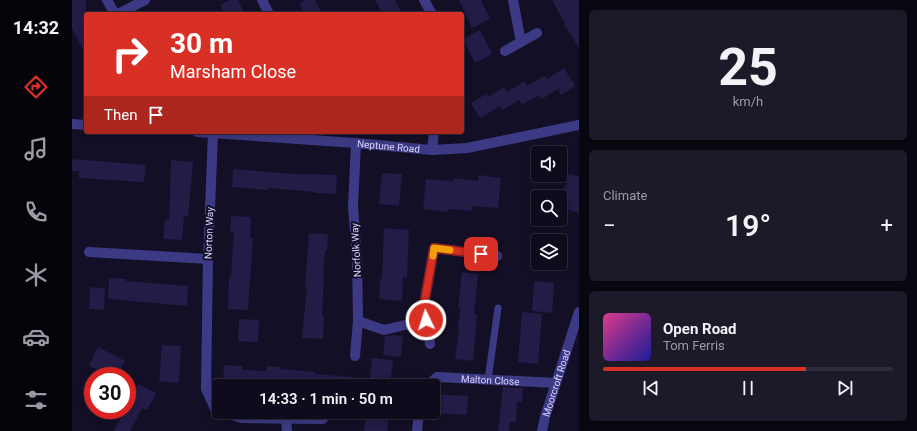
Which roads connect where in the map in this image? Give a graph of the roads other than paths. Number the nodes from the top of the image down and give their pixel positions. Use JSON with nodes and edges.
{"nodes":[{"id":1,"x":107,"y":0,"type":"edge"},
{"id":2,"x":145,"y":0,"type":"edge"},
{"id":3,"x":262,"y":0,"type":"edge"},
{"id":4,"x":424,"y":0,"type":"edge"},
{"id":5,"x":512,"y":0,"type":"edge"},
{"id":6,"x":115,"y":12,"type":"edge"},
{"id":7,"x":120,"y":12,"type":"edge"},
{"id":8,"x":268,"y":12,"type":"edge"},
{"id":9,"x":431,"y":12,"type":"edge"},
{"id":10,"x":537,"y":33,"type":"dead end"},
{"id":11,"x":521,"y":42,"type":"junction"},
{"id":12,"x":505,"y":51,"type":"dead end"},
{"id":13,"x":72,"y":124,"type":"edge"},
{"id":14,"x":579,"y":124,"type":"edge"},
{"id":15,"x":84,"y":125,"type":"edge"},
{"id":16,"x":213,"y":134,"type":"edge"},
{"id":17,"x":248,"y":134,"type":"edge"},
{"id":18,"x":434,"y":134,"type":"edge"},
{"id":19,"x":284,"y":135,"type":"edge"},
{"id":20,"x":356,"y":143,"type":"junction"},
{"id":21,"x":432,"y":150,"type":"junction"},
{"id":22,"x":89,"y":252,"type":"dead end"},
{"id":23,"x":497,"y":256,"type":"dead end"},
{"id":24,"x":208,"y":259,"type":"junction"},
{"id":25,"x":498,"y":308,"type":"dead end"},
{"id":26,"x":579,"y":312,"type":"edge"},
{"id":27,"x":426,"y":320,"type":"junction"},
{"id":28,"x":358,"y":321,"type":"junction"},
{"id":29,"x":430,"y":344,"type":"dead end"},
{"id":30,"x":355,"y":356,"type":"dead end"},
{"id":31,"x":435,"y":379,"type":"edge"},
{"id":32,"x":488,"y":380,"type":"junction"},
{"id":33,"x":556,"y":383,"type":"junction"},
{"id":34,"x":212,"y":402,"type":"edge"},
{"id":35,"x":286,"y":419,"type":"edge"},
{"id":36,"x":418,"y":419,"type":"edge"},
{"id":37,"x":287,"y":431,"type":"edge"},
{"id":38,"x":417,"y":431,"type":"edge"},
{"id":39,"x":542,"y":431,"type":"edge"}],
"edges":[{"from":1,"to":6,"type":"street"},
{"from":2,"to":7,"type":"street"},
{"from":3,"to":8,"type":"street"},
{"from":4,"to":9,"type":"street"},
{"from":5,"to":11,"type":"street"},
{"from":10,"to":11,"type":"street"},
{"from":11,"to":12,"type":"street"},
{"from":13,"to":15,"type":"street"},
{"from":14,"to":21,"type":"street","name":"Neptune Road"},
{"from":16,"to":24,"type":"street","name":"Norton Way"},
{"from":17,"to":19,"type":"street","name":"Neptune Road"},
{"from":18,"to":21,"type":"street"},
{"from":19,"to":20,"type":"street","name":"Neptune Road"},
{"from":20,"to":21,"type":"street","name":"Neptune Road"},
{"from":20,"to":28,"type":"street","name":"Norfolk Way"},
{"from":22,"to":24,"type":"street"},
{"from":23,"to":27,"type":"street"},
{"from":24,"to":34,"type":"street","name":"Norton Way"},
{"from":25,"to":32,"type":"lane"},
{"from":26,"to":33,"type":"street","name":"Moorcroft Road"},
{"from":27,"to":28,"type":"street"},
{"from":27,"to":29,"type":"street"},
{"from":28,"to":30,"type":"street","name":"Norfolk Way"},
{"from":31,"to":32,"type":"street","name":"Malton Close"},
{"from":32,"to":33,"type":"street","name":"Malton Close"},
{"from":33,"to":39,"type":"street","name":"Moorcroft Road"},
{"from":35,"to":37,"type":"street"},
{"from":36,"to":38,"type":"street"}]}
